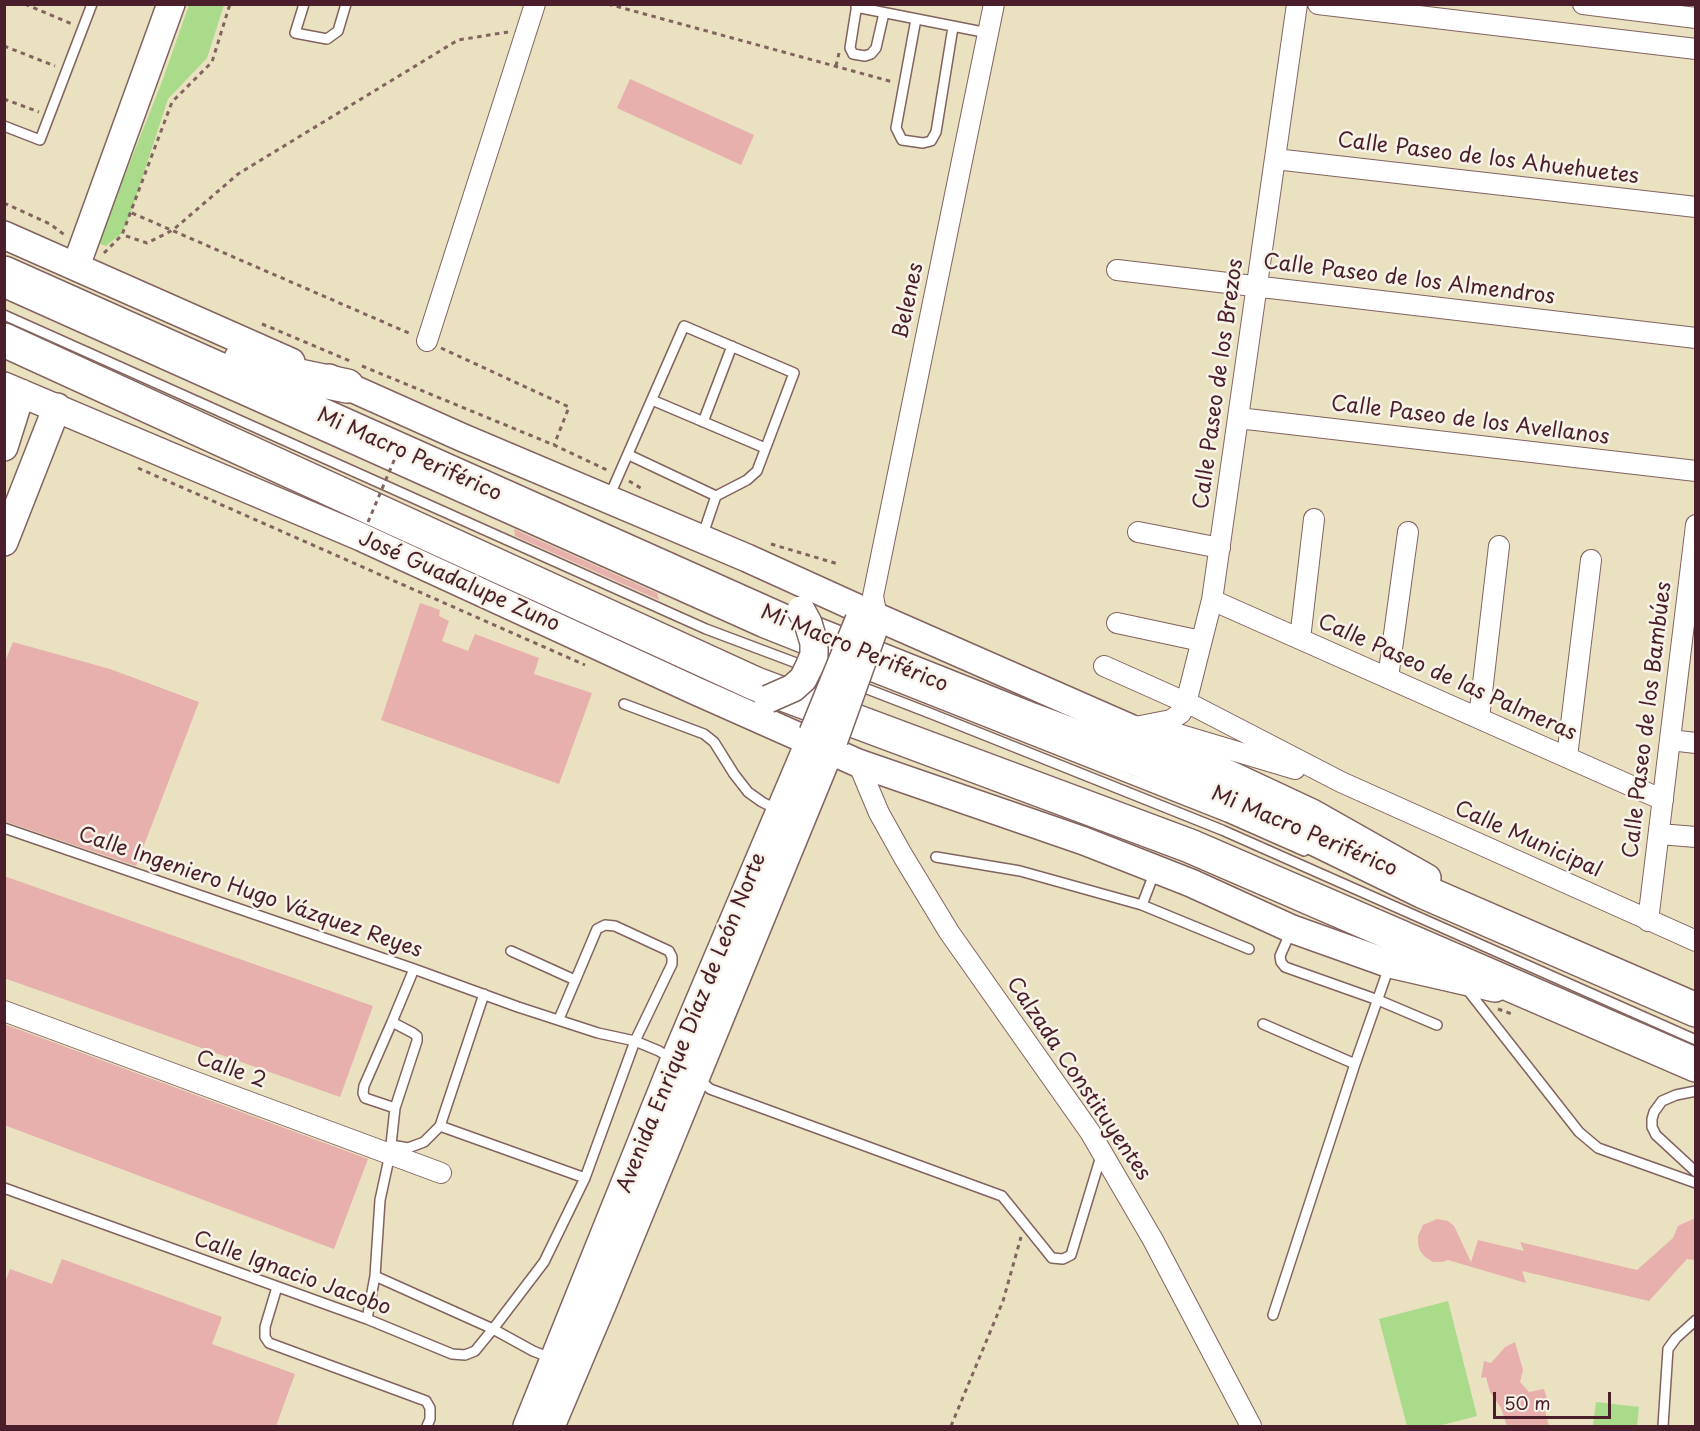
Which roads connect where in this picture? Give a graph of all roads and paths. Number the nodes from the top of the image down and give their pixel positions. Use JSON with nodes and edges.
{"nodes":[{"id":1,"x":25,"y":4,"type":"edge"},
{"id":2,"x":92,"y":4,"type":"edge"},
{"id":3,"x":171,"y":4,"type":"edge"},
{"id":4,"x":230,"y":4,"type":"edge"},
{"id":5,"x":304,"y":4,"type":"edge"},
{"id":6,"x":346,"y":4,"type":"edge"},
{"id":7,"x":535,"y":4,"type":"edge"},
{"id":8,"x":608,"y":4,"type":"edge"},
{"id":9,"x":1298,"y":4,"type":"edge"},
{"id":10,"x":1318,"y":4,"type":"edge"},
{"id":11,"x":1583,"y":4,"type":"edge"},
{"id":12,"x":857,"y":6,"type":"edge"},
{"id":13,"x":884,"y":13,"type":"junction"},
{"id":14,"x":995,"y":14,"type":"edge"},
{"id":15,"x":1695,"y":18,"type":"edge"},
{"id":16,"x":916,"y":19,"type":"junction"},
{"id":17,"x":953,"y":27,"type":"junction"},
{"id":18,"x":69,"y":33,"type":"dead end"},
{"id":19,"x":524,"y":39,"type":"junction"},
{"id":20,"x":4,"y":46,"type":"edge"},
{"id":21,"x":1695,"y":49,"type":"edge"},
{"id":22,"x":60,"y":59,"type":"dead end"},
{"id":23,"x":903,"y":84,"type":"junction"},
{"id":24,"x":4,"y":99,"type":"edge"},
{"id":25,"x":41,"y":105,"type":"dead end"},
{"id":26,"x":4,"y":126,"type":"edge"},
{"id":27,"x":1275,"y":159,"type":"junction"},
{"id":28,"x":1695,"y":207,"type":"edge"},
{"id":29,"x":132,"y":213,"type":"junction"},
{"id":30,"x":173,"y":230,"type":"junction"},
{"id":31,"x":4,"y":235,"type":"edge"},
{"id":32,"x":126,"y":236,"type":"dead end"},
{"id":33,"x":102,"y":254,"type":"dead end"},
{"id":34,"x":4,"y":257,"type":"edge"},
{"id":35,"x":76,"y":266,"type":"junction"},
{"id":36,"x":1117,"y":270,"type":"dead end"},
{"id":37,"x":4,"y":273,"type":"edge"},
{"id":38,"x":1257,"y":286,"type":"junction"},
{"id":39,"x":4,"y":293,"type":"edge"},
{"id":40,"x":4,"y":315,"type":"edge"},
{"id":41,"x":261,"y":324,"type":"dead end"},
{"id":42,"x":1695,"y":338,"type":"edge"},
{"id":43,"x":4,"y":340,"type":"edge"},
{"id":44,"x":427,"y":341,"type":"junction"},
{"id":45,"x":732,"y":346,"type":"junction"},
{"id":46,"x":347,"y":386,"type":"junction"},
{"id":47,"x":13,"y":390,"type":"edge"},
{"id":48,"x":652,"y":400,"type":"junction"},
{"id":49,"x":57,"y":407,"type":"junction"},
{"id":50,"x":1238,"y":418,"type":"junction"},
{"id":51,"x":703,"y":422,"type":"junction"},
{"id":52,"x":401,"y":444,"type":"dead end"},
{"id":53,"x":554,"y":445,"type":"junction"},
{"id":54,"x":4,"y":447,"type":"edge"},
{"id":55,"x":765,"y":448,"type":"junction"},
{"id":56,"x":629,"y":455,"type":"junction"},
{"id":57,"x":1695,"y":471,"type":"edge"},
{"id":58,"x":614,"y":488,"type":"junction"},
{"id":59,"x":648,"y":492,"type":"dead end"},
{"id":60,"x":716,"y":496,"type":"junction"},
{"id":61,"x":1314,"y":519,"type":"dead end"},
{"id":62,"x":368,"y":522,"type":"dead end"},
{"id":63,"x":1695,"y":525,"type":"edge"},
{"id":64,"x":1138,"y":532,"type":"dead end"},
{"id":65,"x":1408,"y":532,"type":"dead end"},
{"id":66,"x":701,"y":539,"type":"junction"},
{"id":67,"x":4,"y":542,"type":"edge"},
{"id":68,"x":1498,"y":546,"type":"dead end"},
{"id":69,"x":1220,"y":548,"type":"junction"},
{"id":70,"x":754,"y":549,"type":"junction"},
{"id":71,"x":1591,"y":560,"type":"dead end"},
{"id":72,"x":838,"y":564,"type":"dead end"},
{"id":73,"x":1212,"y":600,"type":"junction"},
{"id":74,"x":869,"y":614,"type":"junction"},
{"id":75,"x":1117,"y":622,"type":"dead end"},
{"id":76,"x":1300,"y":639,"type":"junction"},
{"id":77,"x":1689,"y":640,"type":"edge"},
{"id":78,"x":1201,"y":641,"type":"junction"},
{"id":79,"x":1104,"y":666,"type":"dead end"},
{"id":80,"x":814,"y":669,"type":"dead end"},
{"id":81,"x":825,"y":673,"type":"dead end"},
{"id":82,"x":1388,"y":678,"type":"junction"},
{"id":83,"x":696,"y":691,"type":"junction"},
{"id":84,"x":1186,"y":703,"type":"junction"},
{"id":85,"x":624,"y":704,"type":"dead end"},
{"id":86,"x":1479,"y":718,"type":"junction"},
{"id":87,"x":1139,"y":727,"type":"junction"},
{"id":88,"x":1670,"y":740,"type":"junction"},
{"id":89,"x":822,"y":742,"type":"junction"},
{"id":90,"x":1695,"y":743,"type":"edge"},
{"id":91,"x":1567,"y":757,"type":"junction"},
{"id":92,"x":858,"y":763,"type":"junction"},
{"id":93,"x":1341,"y":782,"type":"junction"},
{"id":94,"x":1663,"y":800,"type":"junction"},
{"id":95,"x":780,"y":811,"type":"junction"},
{"id":96,"x":4,"y":828,"type":"edge"},
{"id":97,"x":1659,"y":834,"type":"junction"},
{"id":98,"x":1695,"y":837,"type":"edge"},
{"id":99,"x":1314,"y":856,"type":"dead end"},
{"id":100,"x":936,"y":857,"type":"dead end"},
{"id":101,"x":1156,"y":869,"type":"junction"},
{"id":102,"x":1142,"y":905,"type":"junction"},
{"id":103,"x":1648,"y":921,"type":"junction"},
{"id":104,"x":1292,"y":929,"type":"junction"},
{"id":105,"x":1510,"y":930,"type":"junction"},
{"id":106,"x":1695,"y":941,"type":"edge"},
{"id":107,"x":1250,"y":949,"type":"dead end"},
{"id":108,"x":511,"y":951,"type":"dead end"},
{"id":109,"x":1390,"y":964,"type":"junction"},
{"id":110,"x":414,"y":969,"type":"junction"},
{"id":111,"x":575,"y":980,"type":"junction"},
{"id":112,"x":1461,"y":981,"type":"junction"},
{"id":113,"x":484,"y":994,"type":"junction"},
{"id":114,"x":1532,"y":995,"type":"junction"},
{"id":115,"x":1378,"y":1000,"type":"junction"},
{"id":116,"x":1695,"y":1010,"type":"edge"},
{"id":117,"x":4,"y":1011,"type":"edge"},
{"id":118,"x":559,"y":1019,"type":"junction"},
{"id":119,"x":392,"y":1022,"type":"junction"},
{"id":120,"x":1263,"y":1024,"type":"dead end"},
{"id":121,"x":1437,"y":1025,"type":"dead end"},
{"id":122,"x":1695,"y":1040,"type":"edge"},
{"id":123,"x":635,"y":1041,"type":"junction"},
{"id":124,"x":1355,"y":1064,"type":"junction"},
{"id":125,"x":1695,"y":1065,"type":"edge"},
{"id":126,"x":685,"y":1068,"type":"junction"},
{"id":127,"x":1695,"y":1091,"type":"edge"},
{"id":128,"x":395,"y":1108,"type":"junction"},
{"id":129,"x":440,"y":1126,"type":"junction"},
{"id":130,"x":390,"y":1149,"type":"junction"},
{"id":131,"x":1102,"y":1153,"type":"junction"},
{"id":132,"x":1695,"y":1172,"type":"edge"},
{"id":133,"x":441,"y":1173,"type":"dead end"},
{"id":134,"x":585,"y":1178,"type":"junction"},
{"id":135,"x":1695,"y":1184,"type":"edge"},
{"id":136,"x":4,"y":1188,"type":"edge"},
{"id":137,"x":1024,"y":1222,"type":"junction"},
{"id":138,"x":375,"y":1276,"type":"junction"},
{"id":139,"x":277,"y":1287,"type":"junction"},
{"id":140,"x":1273,"y":1315,"type":"dead end"},
{"id":141,"x":367,"y":1318,"type":"junction"},
{"id":142,"x":1695,"y":1320,"type":"edge"},
{"id":143,"x":493,"y":1329,"type":"junction"},
{"id":144,"x":565,"y":1363,"type":"junction"},
{"id":145,"x":427,"y":1426,"type":"edge"},
{"id":146,"x":527,"y":1426,"type":"edge"},
{"id":147,"x":551,"y":1426,"type":"edge"},
{"id":148,"x":951,"y":1426,"type":"edge"},
{"id":149,"x":1251,"y":1426,"type":"edge"},
{"id":150,"x":1663,"y":1426,"type":"edge"}],
"edges":[{"from":1,"to":18,"type":"path"},
{"from":2,"to":26,"type":"lane"},
{"from":3,"to":35,"type":"main road"},
{"from":4,"to":29,"type":"path"},
{"from":5,"to":6,"type":"lane"},
{"from":7,"to":19,"type":"street"},
{"from":8,"to":23,"type":"path"},
{"from":9,"to":27,"type":"street","name":"Calle Paseo de los Brezos"},
{"from":10,"to":21,"type":"street"},
{"from":11,"to":15,"type":"street"},
{"from":12,"to":13,"type":"lane"},
{"from":12,"to":13,"type":"lane"},
{"from":13,"to":16,"type":"lane"},
{"from":14,"to":17,"type":"lane"},
{"from":14,"to":74,"type":"street","name":"Belenes"},
{"from":16,"to":17,"type":"lane"},
{"from":16,"to":23,"type":"lane"},
{"from":17,"to":23,"type":"lane"},
{"from":19,"to":30,"type":"path"},
{"from":19,"to":44,"type":"street"},
{"from":20,"to":22,"type":"path"},
{"from":24,"to":25,"type":"path"},
{"from":27,"to":28,"type":"street","name":"Calle Paseo de los Ahuehuetes"},
{"from":27,"to":38,"type":"street","name":"Calle Paseo de los Brezos"},
{"from":29,"to":30,"type":"path"},
{"from":29,"to":33,"type":"path"},
{"from":30,"to":32,"type":"path"},
{"from":30,"to":44,"type":"path"},
{"from":31,"to":35,"type":"main road"},
{"from":34,"to":46,"type":"highway"},
{"from":35,"to":46,"type":"main road"},
{"from":36,"to":38,"type":"street","name":"Calle Paseo de los Almendros"},
{"from":37,"to":105,"type":"highway"},
{"from":38,"to":42,"type":"street","name":"Calle Paseo de los Almendros"},
{"from":38,"to":50,"type":"street","name":"Calle Paseo de los Brezos"},
{"from":39,"to":99,"type":"lane","name":"Mi Macro Periférico"},
{"from":40,"to":80,"type":"lane","name":"Mi Macro Periférico"},
{"from":41,"to":53,"type":"path"},
{"from":43,"to":114,"type":"highway"},
{"from":44,"to":53,"type":"path"},
{"from":45,"to":48,"type":"lane"},
{"from":45,"to":51,"type":"lane"},
{"from":45,"to":55,"type":"lane"},
{"from":46,"to":58,"type":"main road"},
{"from":47,"to":49,"type":"main road","name":"José Guadalupe Zuno"},
{"from":47,"to":54,"type":"main road"},
{"from":48,"to":51,"type":"lane"},
{"from":48,"to":56,"type":"lane"},
{"from":49,"to":67,"type":"main road"},
{"from":49,"to":83,"type":"main road","name":"José Guadalupe Zuno"},
{"from":50,"to":57,"type":"street","name":"Calle Paseo de los Avellanos"},
{"from":50,"to":69,"type":"street","name":"Calle Paseo de los Brezos"},
{"from":51,"to":55,"type":"lane"},
{"from":52,"to":62,"type":"path","bridge":true},
{"from":53,"to":58,"type":"path"},
{"from":55,"to":60,"type":"lane"},
{"from":56,"to":58,"type":"lane"},
{"from":56,"to":60,"type":"lane"},
{"from":58,"to":59,"type":"path"},
{"from":58,"to":66,"type":"main road"},
{"from":60,"to":66,"type":"lane"},
{"from":61,"to":76,"type":"street"},
{"from":63,"to":77,"type":"street","name":"Calle Paseo de los Bambúes"},
{"from":64,"to":69,"type":"street"},
{"from":65,"to":82,"type":"street"},
{"from":66,"to":70,"type":"main road"},
{"from":68,"to":86,"type":"street"},
{"from":69,"to":73,"type":"street","name":"Calle Paseo de los Brezos"},
{"from":70,"to":72,"type":"path"},
{"from":70,"to":74,"type":"main road"},
{"from":70,"to":83,"type":"main road","bridge":true},
{"from":71,"to":91,"type":"street"},
{"from":73,"to":76,"type":"street","name":"Calle Paseo de las Palmeras"},
{"from":73,"to":78,"type":"street","name":"Calle Paseo de los Brezos"},
{"from":74,"to":87,"type":"main road"},
{"from":74,"to":89,"type":"main road","name":"Avenida Enrique Díaz de León Norte","bridge":true},
{"from":75,"to":78,"type":"street"},
{"from":76,"to":82,"type":"street","name":"Calle Paseo de las Palmeras"},
{"from":77,"to":88,"type":"street","name":"Calle Paseo de los Bambúes"},
{"from":78,"to":84,"type":"street","name":"Calle Paseo de los Brezos"},
{"from":79,"to":84,"type":"street","name":"Calle Municipal"},
{"from":81,"to":122,"type":"lane","name":"Mi Macro Periférico"},
{"from":82,"to":86,"type":"street","name":"Calle Paseo de las Palmeras"},
{"from":83,"to":89,"type":"main road","name":"José Guadalupe Zuno"},
{"from":84,"to":87,"type":"street"},
{"from":84,"to":93,"type":"street","name":"Calle Municipal"},
{"from":85,"to":95,"type":"lane"},
{"from":86,"to":91,"type":"street","name":"Calle Paseo de las Palmeras"},
{"from":87,"to":93,"type":"street","name":"Calle Municipal"},
{"from":87,"to":105,"type":"main road"},
{"from":88,"to":90,"type":"street"},
{"from":88,"to":94,"type":"street","name":"Calle Paseo de los Bambúes"},
{"from":89,"to":92,"type":"main road","name":"José Guadalupe Zuno"},
{"from":89,"to":95,"type":"main road","name":"Avenida Enrique Díaz de León Norte"},
{"from":89,"to":126,"type":"main road","name":"Avenida Enrique Díaz de León Norte"},
{"from":91,"to":94,"type":"street","name":"Calle Paseo de las Palmeras"},
{"from":92,"to":101,"type":"main road","name":"José Guadalupe Zuno"},
{"from":92,"to":131,"type":"street","name":"Calzada Constituyentes"},
{"from":93,"to":103,"type":"street","name":"Calle Municipal"},
{"from":94,"to":97,"type":"street","name":"Calle Paseo de los Bambúes"},
{"from":95,"to":126,"type":"main road","name":"Avenida Enrique Díaz de León Norte"},
{"from":96,"to":110,"type":"lane","name":"Calle Ingeniero Hugo Vázquez Reyes"},
{"from":97,"to":98,"type":"street"},
{"from":97,"to":103,"type":"street","name":"Calle Paseo de los Bambúes"},
{"from":100,"to":102,"type":"lane"},
{"from":101,"to":102,"type":"lane"},
{"from":101,"to":104,"type":"main road","name":"José Guadalupe Zuno"},
{"from":102,"to":107,"type":"lane"},
{"from":103,"to":106,"type":"street","name":"Calle Municipal"},
{"from":104,"to":109,"type":"main road","name":"José Guadalupe Zuno"},
{"from":104,"to":115,"type":"lane"},
{"from":105,"to":116,"type":"highway"},
{"from":108,"to":111,"type":"lane"},
{"from":109,"to":112,"type":"main road","name":"José Guadalupe Zuno"},
{"from":109,"to":115,"type":"lane"},
{"from":110,"to":113,"type":"lane","name":"Calle Ingeniero Hugo Vázquez Reyes"},
{"from":110,"to":119,"type":"lane"},
{"from":111,"to":118,"type":"lane"},
{"from":111,"to":123,"type":"lane","name":"Calle Ignacio Jacobo"},
{"from":112,"to":114,"type":"main road","name":"José Guadalupe Zuno"},
{"from":112,"to":135,"type":"lane"},
{"from":113,"to":118,"type":"lane","name":"Calle Ingeniero Hugo Vázquez Reyes"},
{"from":113,"to":129,"type":"lane"},
{"from":114,"to":125,"type":"highway"},
{"from":115,"to":121,"type":"lane"},
{"from":115,"to":124,"type":"lane"},
{"from":117,"to":130,"type":"street","name":"Calle 2"},
{"from":118,"to":123,"type":"lane","name":"Calle Ingeniero Hugo Vázquez Reyes"},
{"from":119,"to":128,"type":"lane"},
{"from":119,"to":128,"type":"lane"},
{"from":120,"to":124,"type":"lane"},
{"from":123,"to":126,"type":"lane","name":"Calle Ingeniero Hugo Vázquez Reyes"},
{"from":123,"to":134,"type":"lane","name":"Calle Ignacio Jacobo"},
{"from":124,"to":140,"type":"lane"},
{"from":126,"to":137,"type":"lane","name":"Calle Ingeniero Hugo Vázquez Reyes"},
{"from":126,"to":144,"type":"main road","name":"Avenida Enrique Díaz de León Norte"},
{"from":127,"to":132,"type":"lane"},
{"from":128,"to":130,"type":"lane"},
{"from":129,"to":130,"type":"lane"},
{"from":129,"to":134,"type":"lane"},
{"from":130,"to":133,"type":"street","name":"Calle 2"},
{"from":130,"to":138,"type":"lane"},
{"from":131,"to":137,"type":"lane","name":"Calle Ingeniero Hugo Vázquez Reyes"},
{"from":131,"to":149,"type":"street","name":"Calzada Constituyentes"},
{"from":134,"to":143,"type":"lane","name":"Calle Ignacio Jacobo"},
{"from":136,"to":139,"type":"lane","name":"Calle Ignacio Jacobo"},
{"from":137,"to":148,"type":"path"},
{"from":138,"to":141,"type":"lane"},
{"from":138,"to":143,"type":"lane"},
{"from":139,"to":141,"type":"lane","name":"Calle Ignacio Jacobo"},
{"from":139,"to":145,"type":"lane"},
{"from":141,"to":143,"type":"lane","name":"Calle Ignacio Jacobo"},
{"from":142,"to":150,"type":"lane"},
{"from":143,"to":144,"type":"lane"},
{"from":144,"to":146,"type":"main road","name":"Avenida Enrique Díaz de León Norte"},
{"from":144,"to":147,"type":"main road","name":"Avenida Enrique Díaz de León Norte"}]}
